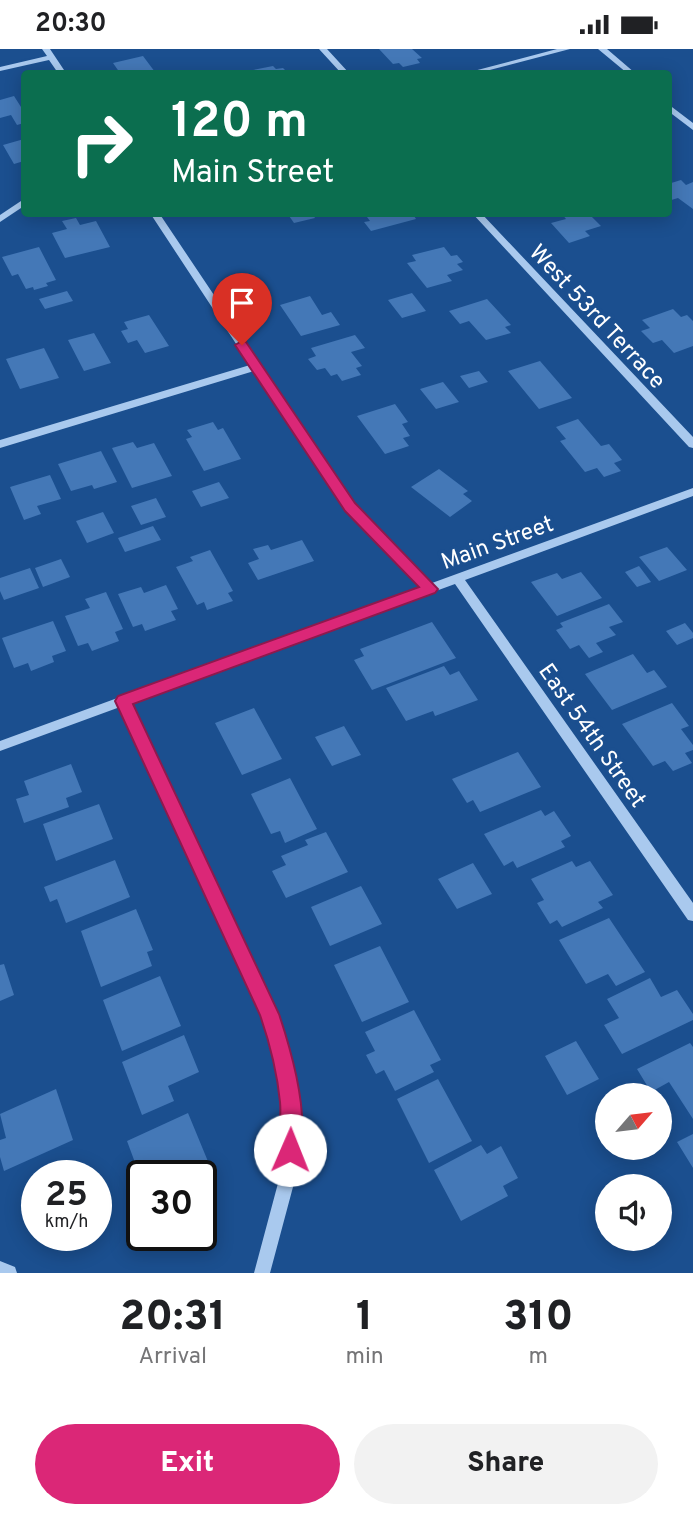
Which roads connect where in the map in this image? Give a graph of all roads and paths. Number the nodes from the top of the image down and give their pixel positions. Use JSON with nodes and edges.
{"nodes":[{"id":1,"x":46,"y":49,"type":"edge"},
{"id":2,"x":323,"y":49,"type":"edge"},
{"id":3,"x":566,"y":49,"type":"edge"},
{"id":4,"x":602,"y":49,"type":"edge"},
{"id":5,"x":52,"y":57,"type":"junction"},
{"id":6,"x":0,"y":69,"type":"edge"},
{"id":7,"x":60,"y":70,"type":"edge"},
{"id":8,"x":342,"y":70,"type":"edge"},
{"id":9,"x":482,"y":70,"type":"edge"},
{"id":10,"x":627,"y":70,"type":"edge"},
{"id":11,"x":672,"y":109,"type":"edge"},
{"id":12,"x":693,"y":127,"type":"edge"},
{"id":13,"x":21,"y":204,"type":"edge"},
{"id":14,"x":157,"y":217,"type":"edge"},
{"id":15,"x":480,"y":217,"type":"edge"},
{"id":16,"x":0,"y":219,"type":"edge"},
{"id":17,"x":256,"y":367,"type":"junction"},
{"id":18,"x":0,"y":444,"type":"edge"},
{"id":19,"x":693,"y":444,"type":"edge"},
{"id":20,"x":693,"y":492,"type":"edge"},
{"id":21,"x":458,"y":579,"type":"junction"},
{"id":22,"x":430,"y":589,"type":"junction"},
{"id":23,"x":123,"y":701,"type":"junction"},
{"id":24,"x":0,"y":746,"type":"edge"},
{"id":25,"x":693,"y":915,"type":"edge"},
{"id":26,"x":0,"y":1269,"type":"edge"},
{"id":27,"x":9,"y":1273,"type":"edge"},
{"id":28,"x":262,"y":1273,"type":"edge"}],
"edges":[{"from":1,"to":5,"type":"street"},
{"from":2,"to":8,"type":"street"},
{"from":3,"to":9,"type":"street"},
{"from":4,"to":10,"type":"street"},
{"from":5,"to":6,"type":"street"},
{"from":5,"to":7,"type":"street"},
{"from":11,"to":12,"type":"street"},
{"from":13,"to":16,"type":"street"},
{"from":14,"to":17,"type":"street"},
{"from":15,"to":19,"type":"street","name":"West 53rd Terrace"},
{"from":17,"to":18,"type":"street"},
{"from":17,"to":22,"type":"street"},
{"from":20,"to":21,"type":"street","name":"Main Street"},
{"from":21,"to":22,"type":"street","name":"Main Street"},
{"from":21,"to":25,"type":"street","name":"East 54th Street"},
{"from":22,"to":23,"type":"street","name":"Main Street"},
{"from":23,"to":24,"type":"street","name":"Main Street"},
{"from":23,"to":28,"type":"street"},
{"from":26,"to":27,"type":"street"}]}
